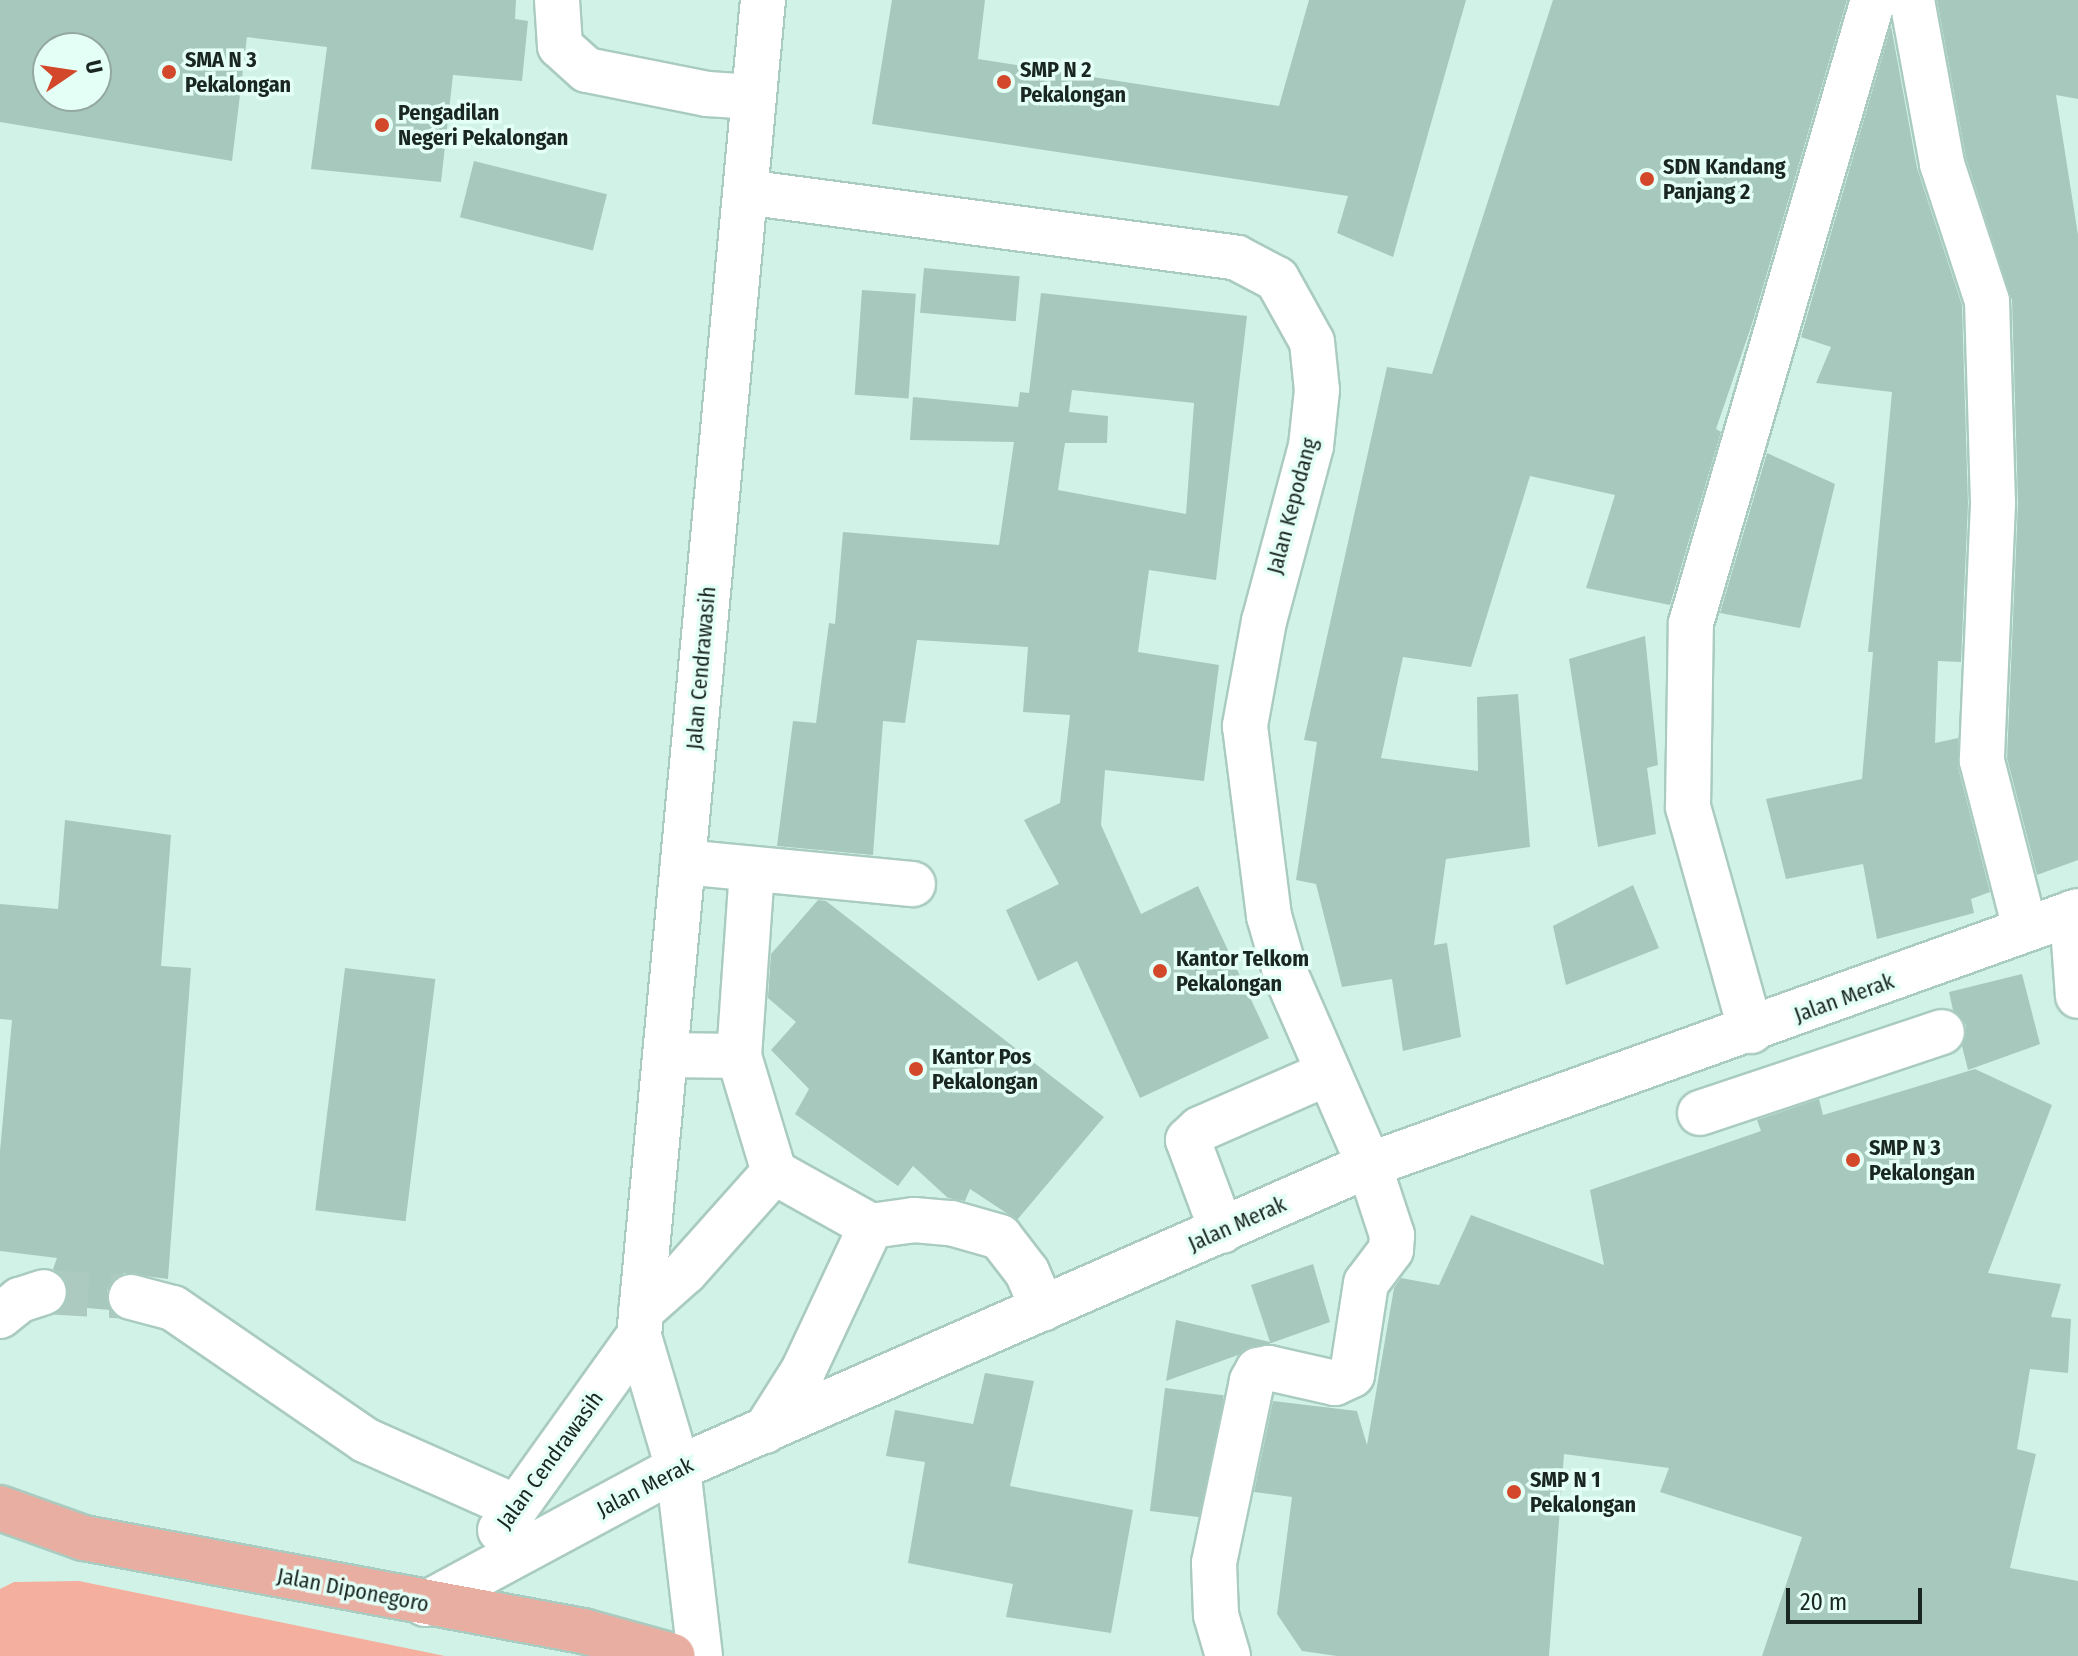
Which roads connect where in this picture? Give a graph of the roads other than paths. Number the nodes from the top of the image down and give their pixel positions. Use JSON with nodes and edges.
{"nodes":[{"id":1,"x":557,"y":0,"type":"edge"},
{"id":2,"x":763,"y":0,"type":"edge"},
{"id":3,"x":1873,"y":0,"type":"edge"},
{"id":4,"x":1912,"y":0,"type":"edge"},
{"id":5,"x":754,"y":97,"type":"junction"},
{"id":6,"x":745,"y":192,"type":"junction"},
{"id":7,"x":683,"y":862,"type":"junction"},
{"id":8,"x":752,"y":869,"type":"junction"},
{"id":9,"x":913,"y":884,"type":"dead end"},
{"id":10,"x":2075,"y":912,"type":"edge"},
{"id":11,"x":2025,"y":929,"type":"junction"},
{"id":12,"x":2078,"y":996,"type":"edge"},
{"id":13,"x":1825,"y":1005,"type":"junction"},
{"id":14,"x":1751,"y":1031,"type":"junction"},
{"id":15,"x":1942,"y":1032,"type":"dead end"},
{"id":16,"x":665,"y":1055,"type":"junction"},
{"id":17,"x":739,"y":1056,"type":"junction"},
{"id":18,"x":1843,"y":1066,"type":"junction"},
{"id":19,"x":1326,"y":1074,"type":"junction"},
{"id":20,"x":1700,"y":1113,"type":"dead end"},
{"id":21,"x":1369,"y":1165,"type":"junction"},
{"id":22,"x":774,"y":1172,"type":"junction"},
{"id":23,"x":871,"y":1226,"type":"junction"},
{"id":24,"x":1222,"y":1231,"type":"junction"},
{"id":25,"x":44,"y":1292,"type":"tunnel mouth"},
{"id":26,"x":131,"y":1297,"type":"tunnel mouth"},
{"id":27,"x":1043,"y":1309,"type":"junction"},
{"id":28,"x":0,"y":1316,"type":"edge"},
{"id":29,"x":640,"y":1324,"type":"junction"},
{"id":30,"x":765,"y":1431,"type":"junction"},
{"id":31,"x":678,"y":1468,"type":"junction"},
{"id":32,"x":516,"y":1507,"type":"junction"},
{"id":33,"x":11,"y":1521,"type":"edge"},
{"id":34,"x":443,"y":1594,"type":"junction"},
{"id":35,"x":673,"y":1656,"type":"edge"},
{"id":36,"x":700,"y":1656,"type":"edge"},
{"id":37,"x":1228,"y":1656,"type":"edge"}],
"edges":[{"from":1,"to":5,"type":"street"},
{"from":2,"to":5,"type":"street","name":"Jalan Cendrawasih"},
{"from":3,"to":14,"type":"street"},
{"from":4,"to":11,"type":"street"},
{"from":5,"to":6,"type":"street","name":"Jalan Cendrawasih"},
{"from":6,"to":7,"type":"street","name":"Jalan Cendrawasih"},
{"from":6,"to":19,"type":"street","name":"Jalan Kepodang"},
{"from":7,"to":8,"type":"street"},
{"from":7,"to":16,"type":"street","name":"Jalan Cendrawasih"},
{"from":8,"to":9,"type":"street"},
{"from":8,"to":17,"type":"street"},
{"from":10,"to":11,"type":"street","name":"Jalan Merak"},
{"from":10,"to":12,"type":"street"},
{"from":11,"to":13,"type":"street","name":"Jalan Merak"},
{"from":13,"to":14,"type":"street","name":"Jalan Merak"},
{"from":13,"to":18,"type":"street"},
{"from":14,"to":21,"type":"street","name":"Jalan Merak"},
{"from":15,"to":18,"type":"street"},
{"from":16,"to":17,"type":"street"},
{"from":16,"to":29,"type":"street","name":"Jalan Cendrawasih"},
{"from":17,"to":22,"type":"street"},
{"from":18,"to":20,"type":"street"},
{"from":19,"to":21,"type":"street","name":"Jalan Kepodang"},
{"from":19,"to":24,"type":"street"},
{"from":21,"to":24,"type":"street","name":"Jalan Merak"},
{"from":21,"to":37,"type":"street","name":"Jalan Kepodang"},
{"from":22,"to":23,"type":"street"},
{"from":22,"to":29,"type":"street"},
{"from":23,"to":27,"type":"street"},
{"from":23,"to":30,"type":"street"},
{"from":24,"to":27,"type":"street","name":"Jalan Merak"},
{"from":25,"to":28,"type":"street"},
{"from":26,"to":32,"type":"street"},
{"from":27,"to":30,"type":"street","name":"Jalan Merak"},
{"from":29,"to":31,"type":"street","name":"Jalan Cendrawasih"},
{"from":29,"to":32,"type":"street","name":"Jalan Cendrawasih"},
{"from":30,"to":31,"type":"street","name":"Jalan Merak"},
{"from":31,"to":34,"type":"street","name":"Jalan Merak"},
{"from":31,"to":36,"type":"street","name":"Jalan Cendrawasih"},
{"from":32,"to":34,"type":"street","name":"Jalan Cendrawasih"},
{"from":33,"to":34,"type":"main road","name":"Jalan Diponegoro"},
{"from":34,"to":35,"type":"main road","name":"Jalan Diponegoro"}]}
